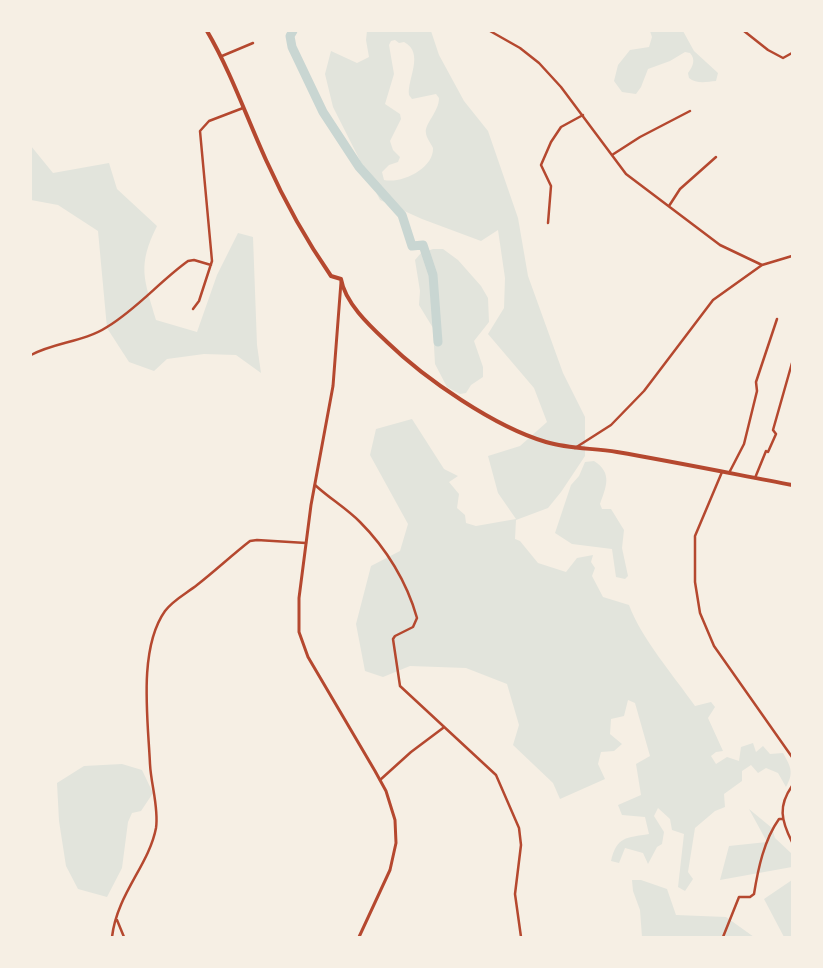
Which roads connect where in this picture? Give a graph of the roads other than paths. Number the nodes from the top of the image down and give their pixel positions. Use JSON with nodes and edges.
{"nodes":[{"id":1,"x":207,"y":31,"type":"edge"},
{"id":2,"x":490,"y":31,"type":"edge"},
{"id":3,"x":744,"y":31,"type":"edge"},
{"id":4,"x":253,"y":43,"type":"dead end"},
{"id":5,"x":792,"y":53,"type":"edge"},
{"id":6,"x":222,"y":56,"type":"junction"},
{"id":7,"x":243,"y":108,"type":"junction"},
{"id":8,"x":690,"y":111,"type":"dead end"},
{"id":9,"x":583,"y":115,"type":"junction"},
{"id":10,"x":612,"y":155,"type":"junction"},
{"id":11,"x":716,"y":157,"type":"dead end"},
{"id":12,"x":669,"y":206,"type":"junction"},
{"id":13,"x":548,"y":223,"type":"dead end"},
{"id":14,"x":792,"y":256,"type":"edge"},
{"id":15,"x":211,"y":265,"type":"junction"},
{"id":16,"x":762,"y":265,"type":"junction"},
{"id":17,"x":341,"y":279,"type":"junction"},
{"id":18,"x":193,"y":309,"type":"dead end"},
{"id":19,"x":777,"y":319,"type":"dead end"},
{"id":20,"x":31,"y":355,"type":"edge"},
{"id":21,"x":792,"y":363,"type":"edge"},
{"id":22,"x":574,"y":448,"type":"junction"},
{"id":23,"x":722,"y":472,"type":"junction"},
{"id":24,"x":729,"y":473,"type":"junction"},
{"id":25,"x":756,"y":478,"type":"junction"},
{"id":26,"x":315,"y":485,"type":"junction"},
{"id":27,"x":792,"y":485,"type":"edge"},
{"id":28,"x":306,"y":543,"type":"junction"},
{"id":29,"x":443,"y":728,"type":"junction"},
{"id":30,"x":792,"y":758,"type":"edge"},
{"id":31,"x":380,"y":780,"type":"junction"},
{"id":32,"x":792,"y":786,"type":"edge"},
{"id":33,"x":782,"y":818,"type":"junction"},
{"id":34,"x":792,"y":842,"type":"edge"},
{"id":35,"x":116,"y":919,"type":"junction"},
{"id":36,"x":112,"y":937,"type":"edge"},
{"id":37,"x":124,"y":937,"type":"edge"},
{"id":38,"x":359,"y":937,"type":"edge"},
{"id":39,"x":521,"y":937,"type":"edge"},
{"id":40,"x":723,"y":937,"type":"edge"}],
"edges":[{"from":1,"to":6,"type":"main road"},
{"from":2,"to":9,"type":"street"},
{"from":3,"to":5,"type":"street"},
{"from":4,"to":6,"type":"street"},
{"from":6,"to":7,"type":"main road"},
{"from":7,"to":15,"type":"street"},
{"from":7,"to":17,"type":"main road"},
{"from":8,"to":10,"type":"street"},
{"from":9,"to":10,"type":"street"},
{"from":9,"to":13,"type":"street"},
{"from":10,"to":12,"type":"street"},
{"from":11,"to":12,"type":"street"},
{"from":12,"to":16,"type":"street"},
{"from":14,"to":16,"type":"street"},
{"from":15,"to":18,"type":"street"},
{"from":15,"to":20,"type":"street"},
{"from":16,"to":22,"type":"street"},
{"from":17,"to":22,"type":"main road"},
{"from":17,"to":26,"type":"street"},
{"from":19,"to":24,"type":"street"},
{"from":21,"to":25,"type":"street"},
{"from":22,"to":23,"type":"main road"},
{"from":23,"to":24,"type":"main road"},
{"from":23,"to":30,"type":"street"},
{"from":24,"to":25,"type":"main road"},
{"from":25,"to":27,"type":"main road"},
{"from":26,"to":28,"type":"street"},
{"from":26,"to":29,"type":"street"},
{"from":28,"to":31,"type":"street"},
{"from":28,"to":35,"type":"street"},
{"from":29,"to":31,"type":"street"},
{"from":29,"to":39,"type":"street"},
{"from":31,"to":38,"type":"street"},
{"from":32,"to":33,"type":"street"},
{"from":33,"to":34,"type":"street"},
{"from":33,"to":40,"type":"street"},
{"from":35,"to":36,"type":"street"},
{"from":35,"to":37,"type":"street"}]}
